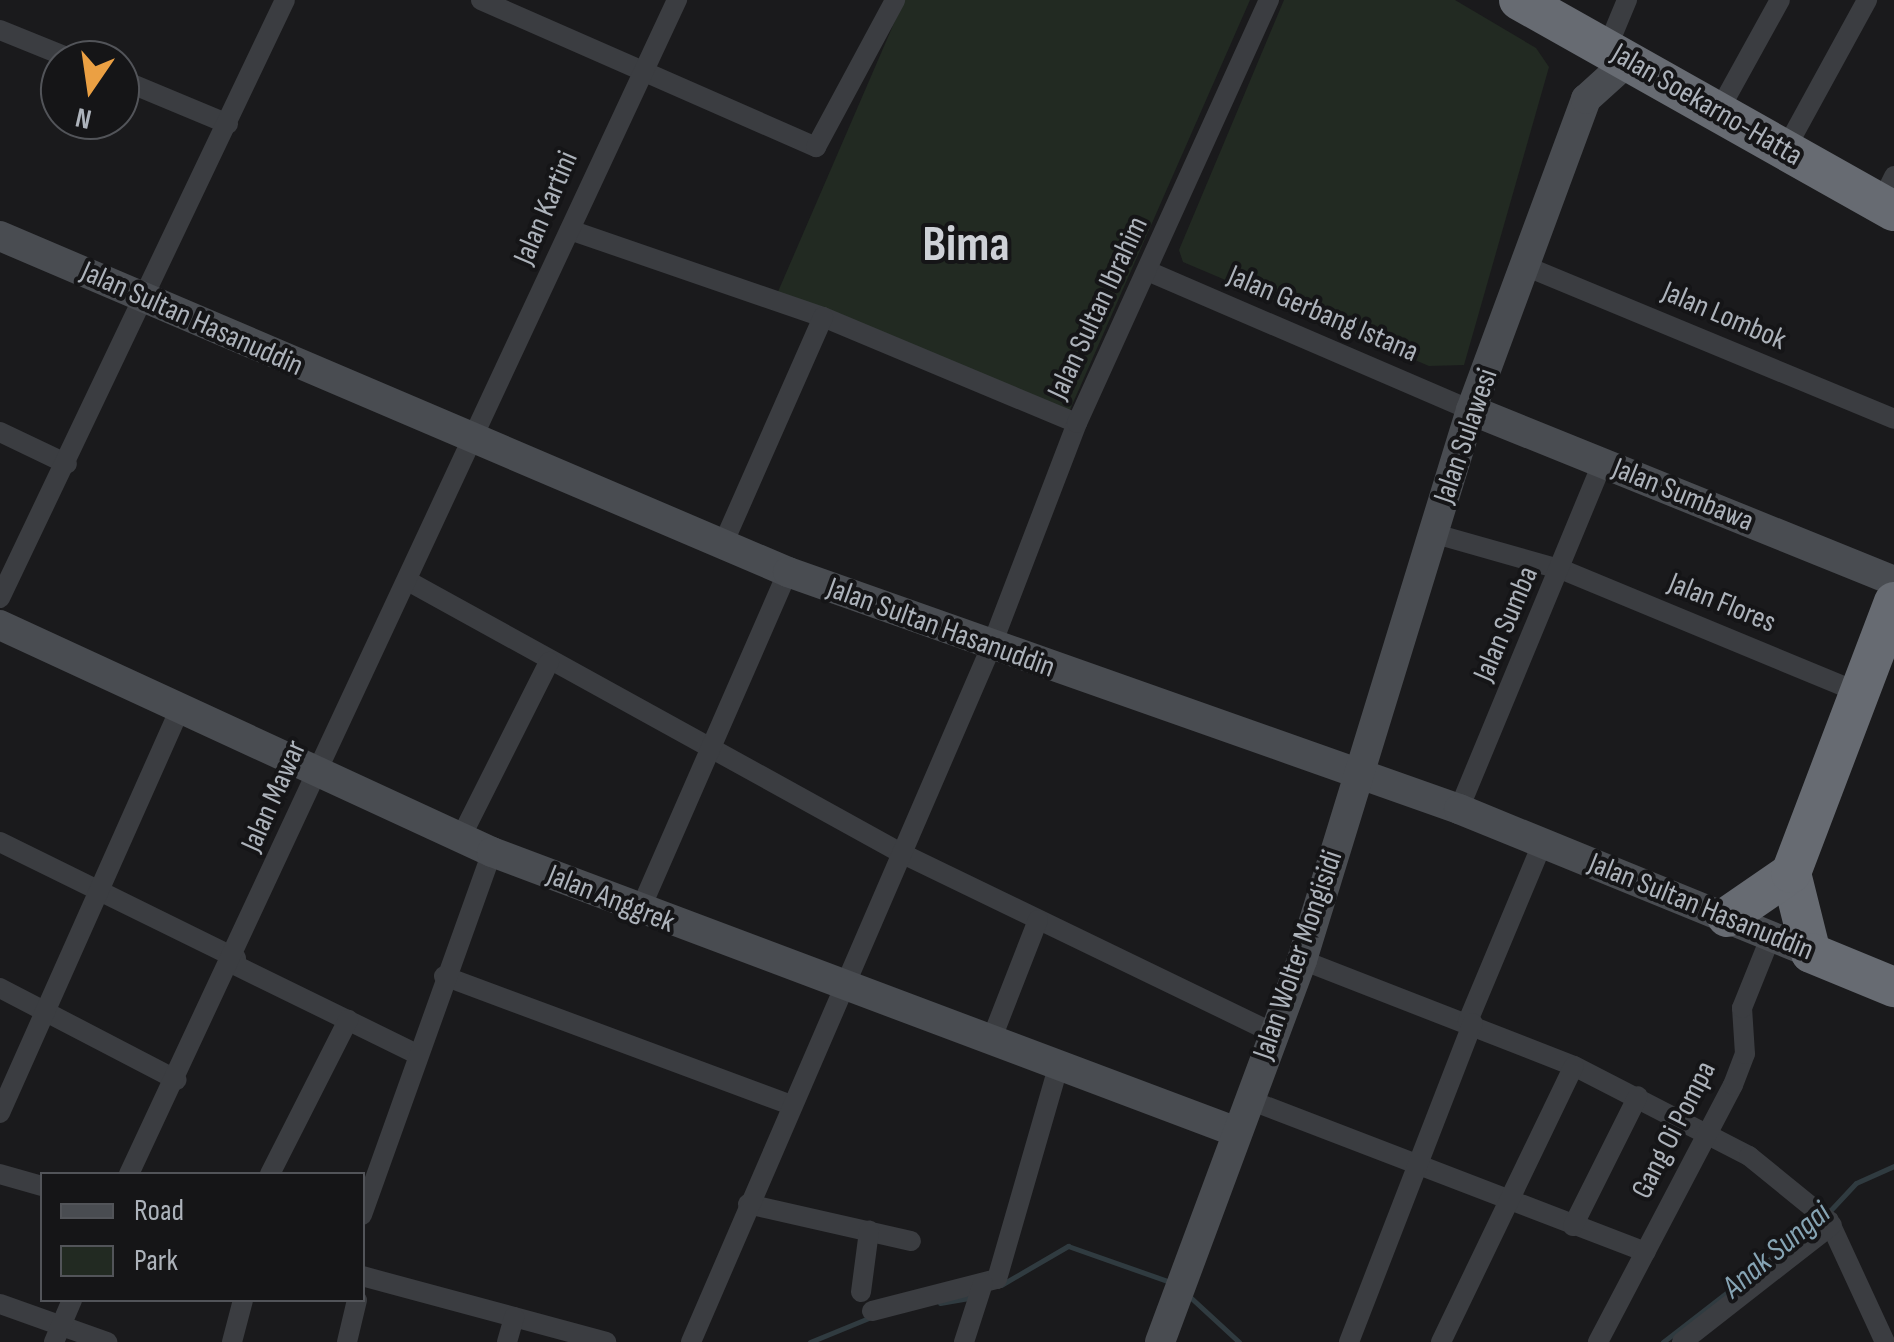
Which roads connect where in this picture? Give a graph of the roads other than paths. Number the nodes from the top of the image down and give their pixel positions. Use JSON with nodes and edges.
{"nodes":[{"id":1,"x":285,"y":0,"type":"edge"},
{"id":2,"x":481,"y":0,"type":"edge"},
{"id":3,"x":678,"y":0,"type":"edge"},
{"id":4,"x":894,"y":0,"type":"edge"},
{"id":5,"x":1269,"y":0,"type":"edge"},
{"id":6,"x":1520,"y":0,"type":"edge"},
{"id":7,"x":1627,"y":0,"type":"edge"},
{"id":8,"x":1780,"y":0,"type":"edge"},
{"id":9,"x":1866,"y":0,"type":"edge"},
{"id":10,"x":0,"y":30,"type":"edge"},
{"id":11,"x":40,"y":46,"type":"edge"},
{"id":12,"x":1607,"y":48,"type":"junction"},
{"id":13,"x":638,"y":70,"type":"junction"},
{"id":14,"x":140,"y":87,"type":"edge"},
{"id":15,"x":1586,"y":99,"type":"junction"},
{"id":16,"x":1717,"y":114,"type":"junction"},
{"id":17,"x":228,"y":124,"type":"junction"},
{"id":18,"x":1785,"y":150,"type":"junction"},
{"id":19,"x":1890,"y":197,"type":"edge"},
{"id":20,"x":570,"y":230,"type":"junction"},
{"id":21,"x":0,"y":236,"type":"edge"},
{"id":22,"x":1530,"y":268,"type":"junction"},
{"id":23,"x":1150,"y":272,"type":"junction"},
{"id":24,"x":144,"y":298,"type":"junction"},
{"id":25,"x":822,"y":317,"type":"junction"},
{"id":26,"x":1471,"y":410,"type":"junction"},
{"id":27,"x":1894,"y":419,"type":"edge"},
{"id":28,"x":1077,"y":423,"type":"junction"},
{"id":29,"x":0,"y":432,"type":"edge"},
{"id":30,"x":475,"y":443,"type":"junction"},
{"id":31,"x":1603,"y":462,"type":"junction"},
{"id":32,"x":67,"y":464,"type":"junction"},
{"id":33,"x":1432,"y":534,"type":"junction"},
{"id":34,"x":723,"y":544,"type":"junction"},
{"id":35,"x":1563,"y":570,"type":"junction"},
{"id":36,"x":788,"y":572,"type":"junction"},
{"id":37,"x":408,"y":580,"type":"junction"},
{"id":38,"x":1894,"y":581,"type":"edge"},
{"id":39,"x":1894,"y":602,"type":"edge"},
{"id":40,"x":1,"y":622,"type":"edge"},
{"id":41,"x":991,"y":647,"type":"junction"},
{"id":42,"x":550,"y":662,"type":"junction"},
{"id":43,"x":1858,"y":692,"type":"junction"},
{"id":44,"x":178,"y":710,"type":"junction"},
{"id":45,"x":707,"y":750,"type":"junction"},
{"id":46,"x":316,"y":772,"type":"junction"},
{"id":47,"x":1357,"y":777,"type":"junction"},
{"id":48,"x":1459,"y":808,"type":"junction"},
{"id":49,"x":461,"y":837,"type":"junction"},
{"id":50,"x":0,"y":842,"type":"edge"},
{"id":51,"x":1542,"y":842,"type":"junction"},
{"id":52,"x":492,"y":852,"type":"junction"},
{"id":53,"x":903,"y":854,"type":"junction"},
{"id":54,"x":1791,"y":873,"type":"junction"},
{"id":55,"x":101,"y":892,"type":"junction"},
{"id":56,"x":640,"y":910,"type":"junction"},
{"id":57,"x":1726,"y":918,"type":"junction"},
{"id":58,"x":1038,"y":920,"type":"junction"},
{"id":59,"x":1772,"y":936,"type":"junction"},
{"id":60,"x":1812,"y":953,"type":"junction"},
{"id":61,"x":1302,"y":960,"type":"junction"},
{"id":62,"x":235,"y":961,"type":"junction"},
{"id":63,"x":444,"y":976,"type":"junction"},
{"id":64,"x":1894,"y":987,"type":"edge"},
{"id":65,"x":0,"y":988,"type":"edge"},
{"id":66,"x":837,"y":988,"type":"junction"},
{"id":67,"x":46,"y":1011,"type":"junction"},
{"id":68,"x":348,"y":1020,"type":"junction"},
{"id":69,"x":1471,"y":1022,"type":"junction"},
{"id":70,"x":1272,"y":1033,"type":"junction"},
{"id":71,"x":990,"y":1043,"type":"junction"},
{"id":72,"x":417,"y":1054,"type":"junction"},
{"id":73,"x":1574,"y":1066,"type":"junction"},
{"id":74,"x":1058,"y":1068,"type":"junction"},
{"id":75,"x":177,"y":1080,"type":"junction"},
{"id":76,"x":1638,"y":1096,"type":"junction"},
{"id":77,"x":1247,"y":1099,"type":"junction"},
{"id":78,"x":791,"y":1104,"type":"junction"},
{"id":79,"x":0,"y":1113,"type":"edge"},
{"id":80,"x":1234,"y":1131,"type":"junction"},
{"id":81,"x":1708,"y":1131,"type":"junction"},
{"id":82,"x":1416,"y":1166,"type":"junction"},
{"id":83,"x":130,"y":1172,"type":"edge"},
{"id":84,"x":271,"y":1172,"type":"edge"},
{"id":85,"x":0,"y":1174,"type":"edge"},
{"id":86,"x":40,"y":1185,"type":"edge"},
{"id":87,"x":1506,"y":1200,"type":"junction"},
{"id":88,"x":748,"y":1204,"type":"junction"},
{"id":89,"x":365,"y":1205,"type":"edge"},
{"id":90,"x":1825,"y":1218,"type":"junction"},
{"id":91,"x":1573,"y":1226,"type":"junction"},
{"id":92,"x":869,"y":1232,"type":"junction"},
{"id":93,"x":911,"y":1241,"type":"dead end"},
{"id":94,"x":1646,"y":1252,"type":"junction"},
{"id":95,"x":365,"y":1277,"type":"edge"},
{"id":96,"x":984,"y":1283,"type":"junction"},
{"id":97,"x":860,"y":1292,"type":"dead end"},
{"id":98,"x":71,"y":1302,"type":"edge"},
{"id":99,"x":242,"y":1302,"type":"edge"},
{"id":100,"x":356,"y":1302,"type":"edge"},
{"id":101,"x":0,"y":1304,"type":"edge"},
{"id":102,"x":872,"y":1311,"type":"dead end"},
{"id":103,"x":514,"y":1317,"type":"junction"},
{"id":104,"x":1163,"y":1332,"type":"edge"},
{"id":105,"x":57,"y":1334,"type":"edge"},
{"id":106,"x":106,"y":1342,"type":"edge"},
{"id":107,"x":232,"y":1342,"type":"edge"},
{"id":108,"x":346,"y":1342,"type":"edge"},
{"id":109,"x":507,"y":1342,"type":"edge"},
{"id":110,"x":606,"y":1342,"type":"edge"},
{"id":111,"x":690,"y":1342,"type":"edge"},
{"id":112,"x":964,"y":1342,"type":"edge"},
{"id":113,"x":1349,"y":1342,"type":"edge"},
{"id":114,"x":1441,"y":1342,"type":"edge"},
{"id":115,"x":1598,"y":1342,"type":"edge"},
{"id":116,"x":1682,"y":1342,"type":"edge"},
{"id":117,"x":1885,"y":1342,"type":"edge"}],
"edges":[{"from":1,"to":17,"type":"street"},
{"from":2,"to":13,"type":"street"},
{"from":3,"to":13,"type":"street","name":"Jalan Kartini"},
{"from":4,"to":13,"type":"street"},
{"from":5,"to":23,"type":"street","name":"Jalan Sultan Ibrahim"},
{"from":6,"to":12,"type":"highway","name":"Jalan Soekarno-Hatta"},
{"from":7,"to":12,"type":"street"},
{"from":8,"to":16,"type":"street"},
{"from":9,"to":18,"type":"street"},
{"from":10,"to":11,"type":"street"},
{"from":12,"to":15,"type":"street","name":"Jalan Sulawesi"},
{"from":12,"to":15,"type":"street","name":"Jalan Sulawesi"},
{"from":12,"to":16,"type":"highway","name":"Jalan Soekarno-Hatta"},
{"from":13,"to":20,"type":"street","name":"Jalan Kartini"},
{"from":14,"to":17,"type":"street"},
{"from":15,"to":22,"type":"street","name":"Jalan Sulawesi"},
{"from":16,"to":18,"type":"highway","name":"Jalan Soekarno-Hatta"},
{"from":17,"to":24,"type":"street"},
{"from":18,"to":19,"type":"highway","name":"Jalan Soekarno-Hatta"},
{"from":20,"to":25,"type":"street"},
{"from":20,"to":30,"type":"street","name":"Jalan Kartini"},
{"from":21,"to":24,"type":"street","name":"Jalan Sultan Hasanuddin"},
{"from":22,"to":26,"type":"street","name":"Jalan Sulawesi"},
{"from":22,"to":27,"type":"street","name":"Jalan Lombok"},
{"from":23,"to":26,"type":"street","name":"Jalan Gerbang Istana"},
{"from":23,"to":28,"type":"street","name":"Jalan Sultan Ibrahim"},
{"from":24,"to":30,"type":"street","name":"Jalan Sultan Hasanuddin"},
{"from":24,"to":32,"type":"street"},
{"from":25,"to":28,"type":"street"},
{"from":25,"to":34,"type":"street"},
{"from":26,"to":31,"type":"street","name":"Jalan Sumbawa"},
{"from":26,"to":33,"type":"street","name":"Jalan Sulawesi"},
{"from":28,"to":41,"type":"street","name":"Jalan Sultan Ibrahim"},
{"from":29,"to":32,"type":"street"},
{"from":30,"to":34,"type":"street","name":"Jalan Sultan Hasanuddin"},
{"from":30,"to":37,"type":"street","name":"Jalan Mawar"},
{"from":31,"to":35,"type":"street","name":"Jalan Sumba"},
{"from":31,"to":38,"type":"street","name":"Jalan Sumbawa"},
{"from":32,"to":40,"type":"street"},
{"from":33,"to":35,"type":"street","name":"Jalan Flores"},
{"from":33,"to":47,"type":"street","name":"Jalan Sulawesi"},
{"from":34,"to":36,"type":"street","name":"Jalan Sultan Hasanuddin"},
{"from":35,"to":43,"type":"street","name":"Jalan Flores"},
{"from":35,"to":48,"type":"street","name":"Jalan Sumba"},
{"from":36,"to":41,"type":"street","name":"Jalan Sultan Hasanuddin"},
{"from":36,"to":45,"type":"street"},
{"from":37,"to":42,"type":"street"},
{"from":37,"to":46,"type":"street","name":"Jalan Mawar"},
{"from":39,"to":43,"type":"highway"},
{"from":40,"to":44,"type":"street","name":"Jalan Anggrek"},
{"from":41,"to":47,"type":"street","name":"Jalan Sultan Hasanuddin"},
{"from":41,"to":53,"type":"street","name":"Jalan Sultan Ibrahim"},
{"from":42,"to":45,"type":"street"},
{"from":42,"to":49,"type":"street"},
{"from":43,"to":54,"type":"highway"},
{"from":44,"to":46,"type":"street","name":"Jalan Anggrek"},
{"from":44,"to":55,"type":"street"},
{"from":45,"to":53,"type":"street"},
{"from":45,"to":56,"type":"street"},
{"from":46,"to":49,"type":"street","name":"Jalan Anggrek"},
{"from":46,"to":62,"type":"street","name":"Jalan Mawar"},
{"from":47,"to":48,"type":"street","name":"Jalan Sultan Hasanuddin"},
{"from":47,"to":61,"type":"street","name":"Jalan Wolter Mongisidi"},
{"from":48,"to":51,"type":"street","name":"Jalan Sultan Hasanuddin"},
{"from":49,"to":52,"type":"street","name":"Jalan Anggrek"},
{"from":50,"to":55,"type":"street"},
{"from":51,"to":57,"type":"street","name":"Jalan Sultan Hasanuddin"},
{"from":51,"to":69,"type":"street"},
{"from":52,"to":56,"type":"street","name":"Jalan Anggrek"},
{"from":52,"to":63,"type":"street"},
{"from":53,"to":58,"type":"street"},
{"from":53,"to":66,"type":"street","name":"Jalan Sultan Ibrahim"},
{"from":54,"to":57,"type":"highway"},
{"from":54,"to":60,"type":"highway"},
{"from":55,"to":62,"type":"street"},
{"from":55,"to":67,"type":"street"},
{"from":56,"to":66,"type":"street","name":"Jalan Anggrek"},
{"from":57,"to":59,"type":"street","name":"Jalan Sultan Hasanuddin"},
{"from":58,"to":70,"type":"street"},
{"from":58,"to":71,"type":"street"},
{"from":59,"to":60,"type":"street","name":"Jalan Sultan Hasanuddin"},
{"from":59,"to":81,"type":"street","name":"Gang Oi Pompa"},
{"from":60,"to":64,"type":"highway","name":"Jalan Sultan Hasanuddin"},
{"from":61,"to":69,"type":"street"},
{"from":61,"to":70,"type":"street","name":"Jalan Wolter Mongisidi"},
{"from":62,"to":68,"type":"street"},
{"from":62,"to":75,"type":"street","name":"Jalan Mawar"},
{"from":63,"to":72,"type":"street"},
{"from":63,"to":78,"type":"street"},
{"from":65,"to":67,"type":"street"},
{"from":66,"to":71,"type":"street","name":"Jalan Anggrek"},
{"from":66,"to":78,"type":"street","name":"Jalan Sultan Ibrahim"},
{"from":67,"to":75,"type":"street"},
{"from":67,"to":79,"type":"street"},
{"from":68,"to":72,"type":"street"},
{"from":68,"to":84,"type":"street"},
{"from":69,"to":73,"type":"street"},
{"from":69,"to":82,"type":"street"},
{"from":70,"to":77,"type":"street","name":"Jalan Wolter Mongisidi"},
{"from":71,"to":74,"type":"street","name":"Jalan Anggrek"},
{"from":72,"to":89,"type":"street"},
{"from":73,"to":76,"type":"street"},
{"from":73,"to":87,"type":"street"},
{"from":74,"to":80,"type":"street","name":"Jalan Anggrek"},
{"from":74,"to":96,"type":"street"},
{"from":75,"to":83,"type":"street","name":"Jalan Mawar"},
{"from":76,"to":81,"type":"street"},
{"from":76,"to":91,"type":"street"},
{"from":77,"to":80,"type":"street","name":"Jalan Wolter Mongisidi"},
{"from":77,"to":82,"type":"street"},
{"from":78,"to":88,"type":"street","name":"Jalan Sultan Ibrahim"},
{"from":80,"to":104,"type":"street","name":"Jalan Wolter Mongisidi"},
{"from":81,"to":90,"type":"street"},
{"from":81,"to":94,"type":"street","name":"Gang Oi Pompa"},
{"from":82,"to":87,"type":"street"},
{"from":82,"to":113,"type":"street"},
{"from":85,"to":86,"type":"street"},
{"from":87,"to":91,"type":"street"},
{"from":87,"to":114,"type":"street"},
{"from":88,"to":92,"type":"street"},
{"from":88,"to":111,"type":"street","name":"Jalan Sultan Ibrahim"},
{"from":90,"to":116,"type":"street"},
{"from":90,"to":117,"type":"street"},
{"from":91,"to":94,"type":"street"},
{"from":92,"to":93,"type":"street"},
{"from":92,"to":97,"type":"street"},
{"from":94,"to":115,"type":"street","name":"Gang Oi Pompa"},
{"from":95,"to":103,"type":"street"},
{"from":96,"to":102,"type":"street"},
{"from":96,"to":112,"type":"street"},
{"from":98,"to":105,"type":"street"},
{"from":99,"to":107,"type":"street"},
{"from":100,"to":108,"type":"street"},
{"from":101,"to":105,"type":"street"},
{"from":103,"to":109,"type":"street"},
{"from":103,"to":110,"type":"street"},
{"from":105,"to":106,"type":"street"}]}
